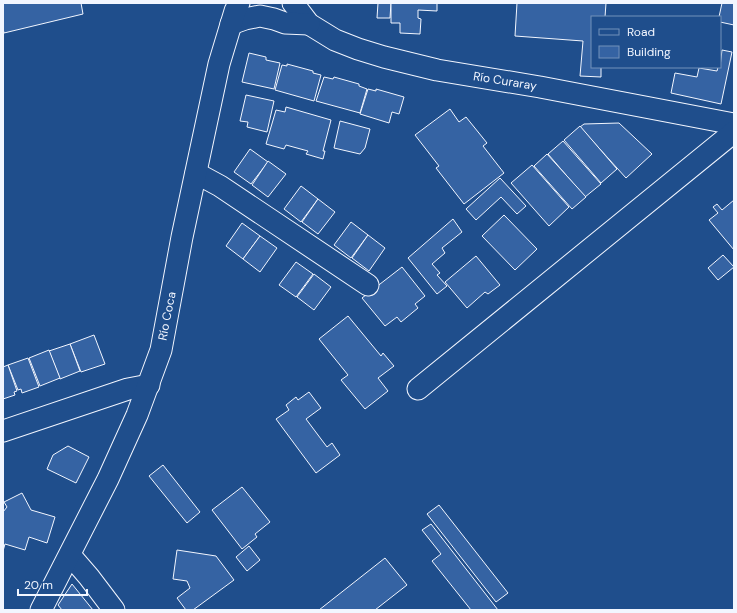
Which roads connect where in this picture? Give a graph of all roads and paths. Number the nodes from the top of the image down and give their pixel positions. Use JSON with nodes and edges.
{"nodes":[{"id":1,"x":240,"y":3,"type":"edge"},
{"id":2,"x":292,"y":3,"type":"edge"},
{"id":3,"x":231,"y":24,"type":"junction"},
{"id":4,"x":309,"y":24,"type":"junction"},
{"id":5,"x":734,"y":124,"type":"edge"},
{"id":6,"x":734,"y":132,"type":"edge"},
{"id":7,"x":196,"y":173,"type":"junction"},
{"id":8,"x":368,"y":285,"type":"dead end"},
{"id":9,"x":148,"y":385,"type":"junction"},
{"id":10,"x":418,"y":389,"type":"dead end"},
{"id":11,"x":3,"y":431,"type":"edge"},
{"id":12,"x":70,"y":556,"type":"junction"},
{"id":13,"x":41,"y":610,"type":"edge"},
{"id":14,"x":114,"y":610,"type":"edge"}],
"edges":[{"from":1,"to":3,"type":"street","name":"Río Coca"},
{"from":2,"to":4,"type":"street","name":"Río Curaray"},
{"from":3,"to":4,"type":"street"},
{"from":3,"to":7,"type":"street","name":"Río Coca"},
{"from":4,"to":5,"type":"street","name":"Río Curaray"},
{"from":6,"to":10,"type":"street"},
{"from":7,"to":8,"type":"street"},
{"from":7,"to":9,"type":"street","name":"Río Coca"},
{"from":9,"to":11,"type":"street"},
{"from":9,"to":12,"type":"street","name":"Río Coca"},
{"from":12,"to":13,"type":"street","name":"Río Coca"},
{"from":12,"to":14,"type":"street"}]}
